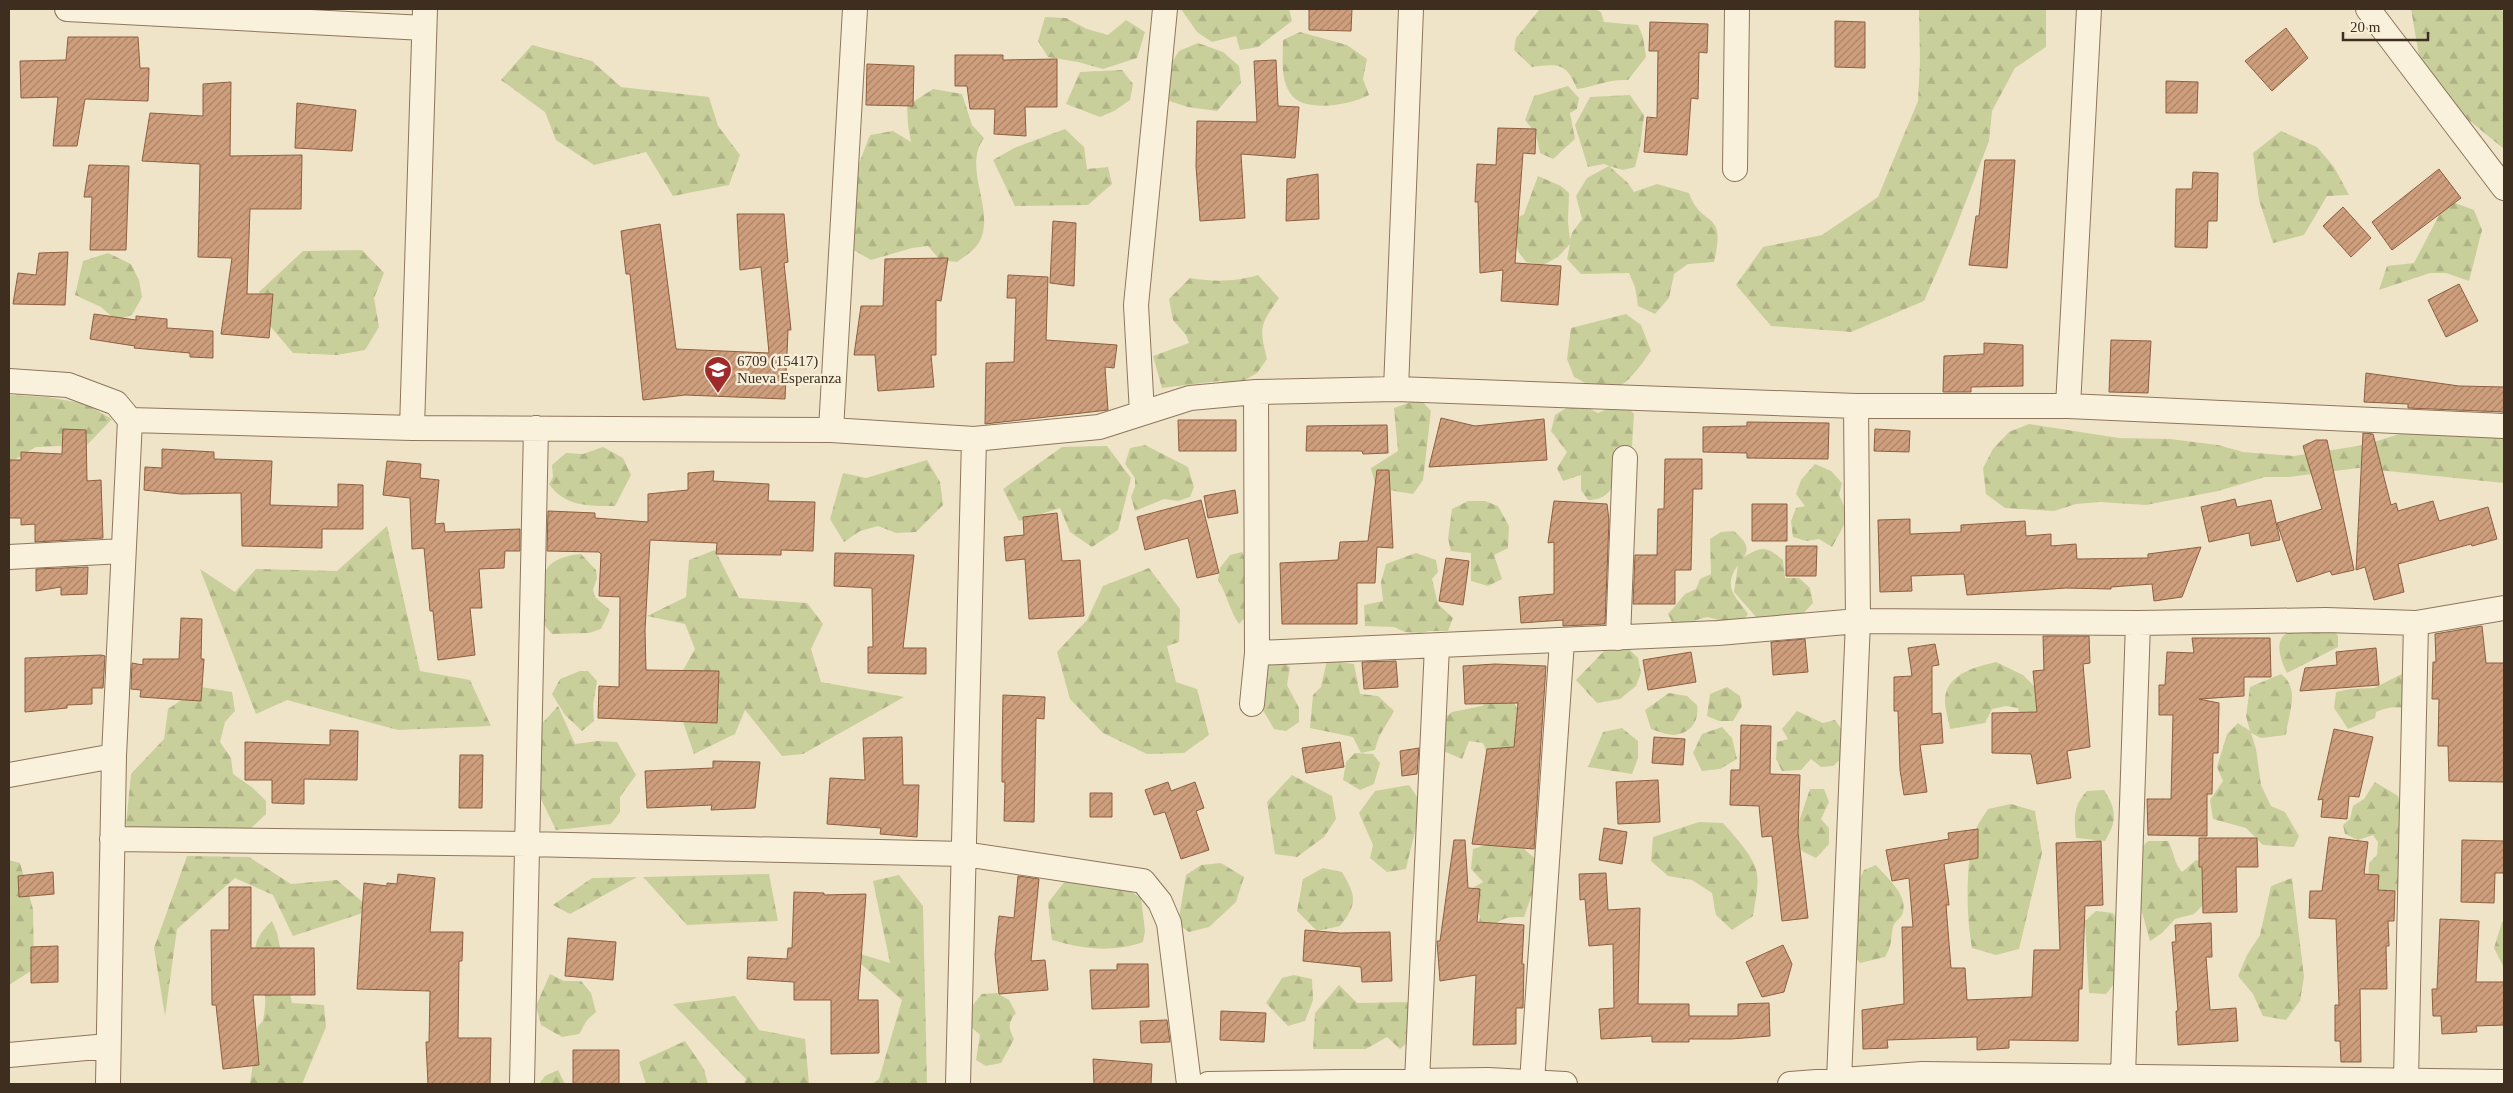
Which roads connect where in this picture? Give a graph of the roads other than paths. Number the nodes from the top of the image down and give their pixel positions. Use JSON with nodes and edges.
{"nodes":[{"id":1,"x":67,"y":9,"type":"edge"},
{"id":2,"x":855,"y":9,"type":"edge"},
{"id":3,"x":1165,"y":9,"type":"edge"},
{"id":4,"x":1411,"y":9,"type":"edge"},
{"id":5,"x":1737,"y":9,"type":"edge"},
{"id":6,"x":2089,"y":9,"type":"edge"},
{"id":7,"x":2368,"y":9,"type":"edge"},
{"id":8,"x":424,"y":18,"type":"edge"},
{"id":9,"x":1735,"y":169,"type":"dead end"},
{"id":10,"x":2504,"y":188,"type":"edge"},
{"id":11,"x":9,"y":381,"type":"edge"},
{"id":12,"x":1396,"y":389,"type":"junction"},
{"id":13,"x":1256,"y":392,"type":"junction"},
{"id":14,"x":1856,"y":406,"type":"junction"},
{"id":15,"x":2068,"y":406,"type":"junction"},
{"id":16,"x":1142,"y":413,"type":"junction"},
{"id":17,"x":130,"y":420,"type":"junction"},
{"id":18,"x":2504,"y":426,"type":"edge"},
{"id":19,"x":412,"y":428,"type":"junction"},
{"id":20,"x":536,"y":428,"type":"junction"},
{"id":21,"x":831,"y":430,"type":"junction"},
{"id":22,"x":974,"y":439,"type":"junction"},
{"id":23,"x":1625,"y":458,"type":"dead end"},
{"id":24,"x":123,"y":551,"type":"junction"},
{"id":25,"x":9,"y":557,"type":"edge"},
{"id":26,"x":2504,"y":608,"type":"edge"},
{"id":27,"x":1858,"y":621,"type":"junction"},
{"id":28,"x":2138,"y":623,"type":"junction"},
{"id":29,"x":2416,"y":623,"type":"junction"},
{"id":30,"x":1618,"y":638,"type":"junction"},
{"id":31,"x":1562,"y":641,"type":"junction"},
{"id":32,"x":1437,"y":646,"type":"junction"},
{"id":33,"x":1257,"y":653,"type":"junction"},
{"id":34,"x":1252,"y":704,"type":"dead end"},
{"id":35,"x":114,"y":756,"type":"junction"},
{"id":36,"x":9,"y":774,"type":"edge"},
{"id":37,"x":112,"y":839,"type":"junction"},
{"id":38,"x":527,"y":844,"type":"junction"},
{"id":39,"x":964,"y":854,"type":"junction"},
{"id":40,"x":108,"y":1046,"type":"junction"},
{"id":41,"x":9,"y":1055,"type":"edge"},
{"id":42,"x":2124,"y":1076,"type":"junction"},
{"id":43,"x":1417,"y":1080,"type":"junction"},
{"id":44,"x":1839,"y":1080,"type":"junction"},
{"id":45,"x":2406,"y":1080,"type":"junction"},
{"id":46,"x":2165,"y":1081,"type":"edge"},
{"id":47,"x":1488,"y":1082,"type":"edge"},
{"id":48,"x":1532,"y":1082,"type":"junction"},
{"id":49,"x":2504,"y":1082,"type":"edge"},
{"id":50,"x":2474,"y":1083,"type":"edge"},
{"id":51,"x":108,"y":1084,"type":"edge"},
{"id":52,"x":522,"y":1084,"type":"edge"},
{"id":53,"x":958,"y":1084,"type":"edge"},
{"id":54,"x":1189,"y":1084,"type":"edge"},
{"id":55,"x":1208,"y":1084,"type":"edge"},
{"id":56,"x":1565,"y":1084,"type":"edge"},
{"id":57,"x":1799,"y":1084,"type":"edge"}],
"edges":[{"from":1,"to":8,"type":"street"},
{"from":2,"to":21,"type":"street"},
{"from":3,"to":16,"type":"street"},
{"from":4,"to":12,"type":"street"},
{"from":5,"to":9,"type":"street"},
{"from":6,"to":15,"type":"street"},
{"from":7,"to":10,"type":"street"},
{"from":8,"to":19,"type":"street"},
{"from":11,"to":17,"type":"street"},
{"from":12,"to":13,"type":"street"},
{"from":12,"to":14,"type":"street"},
{"from":13,"to":16,"type":"street"},
{"from":13,"to":33,"type":"street"},
{"from":14,"to":15,"type":"street"},
{"from":14,"to":27,"type":"street"},
{"from":15,"to":18,"type":"street"},
{"from":16,"to":22,"type":"street"},
{"from":17,"to":19,"type":"street"},
{"from":17,"to":24,"type":"street"},
{"from":19,"to":20,"type":"street"},
{"from":20,"to":21,"type":"street"},
{"from":20,"to":38,"type":"street"},
{"from":21,"to":22,"type":"street"},
{"from":22,"to":39,"type":"street"},
{"from":23,"to":30,"type":"street"},
{"from":24,"to":25,"type":"street"},
{"from":24,"to":35,"type":"street"},
{"from":26,"to":29,"type":"street"},
{"from":27,"to":28,"type":"street"},
{"from":27,"to":30,"type":"street"},
{"from":27,"to":44,"type":"street"},
{"from":28,"to":29,"type":"street"},
{"from":28,"to":42,"type":"street"},
{"from":29,"to":45,"type":"street"},
{"from":30,"to":31,"type":"street"},
{"from":31,"to":32,"type":"street"},
{"from":31,"to":48,"type":"street"},
{"from":32,"to":33,"type":"street"},
{"from":32,"to":43,"type":"street"},
{"from":33,"to":34,"type":"street"},
{"from":35,"to":36,"type":"street"},
{"from":35,"to":37,"type":"street"},
{"from":37,"to":38,"type":"street"},
{"from":37,"to":40,"type":"street"},
{"from":38,"to":39,"type":"street"},
{"from":38,"to":52,"type":"street"},
{"from":39,"to":53,"type":"street"},
{"from":39,"to":54,"type":"street"},
{"from":40,"to":41,"type":"street"},
{"from":40,"to":51,"type":"street"},
{"from":42,"to":44,"type":"street"},
{"from":42,"to":46,"type":"street"},
{"from":43,"to":47,"type":"street"},
{"from":43,"to":55,"type":"street"},
{"from":44,"to":57,"type":"street"},
{"from":45,"to":46,"type":"street"},
{"from":45,"to":50,"type":"street"},
{"from":47,"to":48,"type":"street"},
{"from":48,"to":56,"type":"street"},
{"from":49,"to":50,"type":"street"}]}
